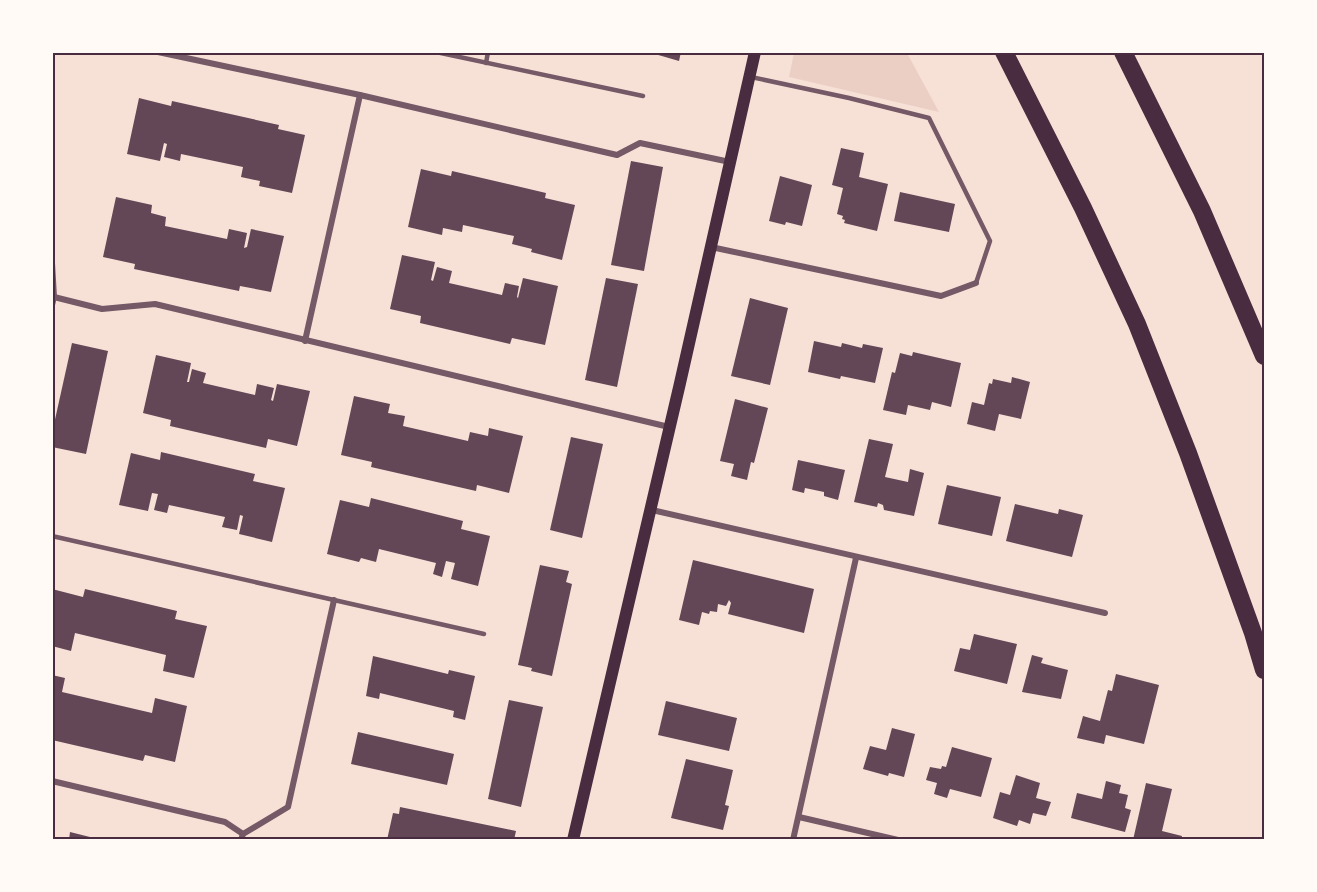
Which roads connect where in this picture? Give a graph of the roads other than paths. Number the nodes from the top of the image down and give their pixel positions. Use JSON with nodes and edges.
{"nodes":[{"id":1,"x":158,"y":52,"type":"edge"},
{"id":2,"x":436,"y":52,"type":"edge"},
{"id":3,"x":488,"y":52,"type":"edge"},
{"id":4,"x":755,"y":52,"type":"edge"},
{"id":5,"x":1004,"y":52,"type":"edge"},
{"id":6,"x":1123,"y":52,"type":"edge"},
{"id":7,"x":486,"y":63,"type":"junction"},
{"id":8,"x":750,"y":77,"type":"junction"},
{"id":9,"x":360,"y":95,"type":"junction"},
{"id":10,"x":643,"y":96,"type":"dead end"},
{"id":11,"x":730,"y":162,"type":"junction"},
{"id":12,"x":711,"y":247,"type":"junction"},
{"id":13,"x":52,"y":263,"type":"edge"},
{"id":14,"x":976,"y":283,"type":"joint"},
{"id":15,"x":54,"y":297,"type":"junction"},
{"id":16,"x":52,"y":305,"type":"edge"},
{"id":17,"x":305,"y":341,"type":"junction"},
{"id":18,"x":1264,"y":356,"type":"edge"},
{"id":19,"x":669,"y":427,"type":"junction"},
{"id":20,"x":652,"y":510,"type":"junction"},
{"id":21,"x":52,"y":536,"type":"edge"},
{"id":22,"x":856,"y":558,"type":"junction"},
{"id":23,"x":334,"y":600,"type":"junction"},
{"id":24,"x":1105,"y":613,"type":"dead end"},
{"id":25,"x":484,"y":634,"type":"dead end"},
{"id":26,"x":1264,"y":670,"type":"edge"},
{"id":27,"x":52,"y":781,"type":"edge"},
{"id":28,"x":799,"y":817,"type":"junction"},
{"id":29,"x":242,"y":837,"type":"edge"},
{"id":30,"x":573,"y":840,"type":"edge"},
{"id":31,"x":793,"y":840,"type":"edge"},
{"id":32,"x":898,"y":840,"type":"edge"}],
"edges":[{"from":1,"to":9,"type":"street"},
{"from":2,"to":7,"type":"lane"},
{"from":3,"to":7,"type":"lane"},
{"from":4,"to":8,"type":"main road"},
{"from":5,"to":26,"type":"highway"},
{"from":6,"to":18,"type":"highway"},
{"from":7,"to":10,"type":"lane"},
{"from":8,"to":11,"type":"main road"},
{"from":8,"to":14,"type":"lane"},
{"from":9,"to":11,"type":"street"},
{"from":9,"to":17,"type":"street"},
{"from":11,"to":12,"type":"main road"},
{"from":12,"to":14,"type":"street"},
{"from":12,"to":19,"type":"main road"},
{"from":13,"to":15,"type":"street"},
{"from":15,"to":16,"type":"street"},
{"from":15,"to":17,"type":"street"},
{"from":17,"to":19,"type":"street"},
{"from":19,"to":20,"type":"main road"},
{"from":20,"to":22,"type":"street"},
{"from":20,"to":30,"type":"main road"},
{"from":21,"to":23,"type":"lane"},
{"from":22,"to":24,"type":"street"},
{"from":22,"to":28,"type":"street"},
{"from":23,"to":25,"type":"lane"},
{"from":23,"to":29,"type":"street"},
{"from":27,"to":29,"type":"street"},
{"from":28,"to":31,"type":"street"},
{"from":28,"to":32,"type":"street"}]}
